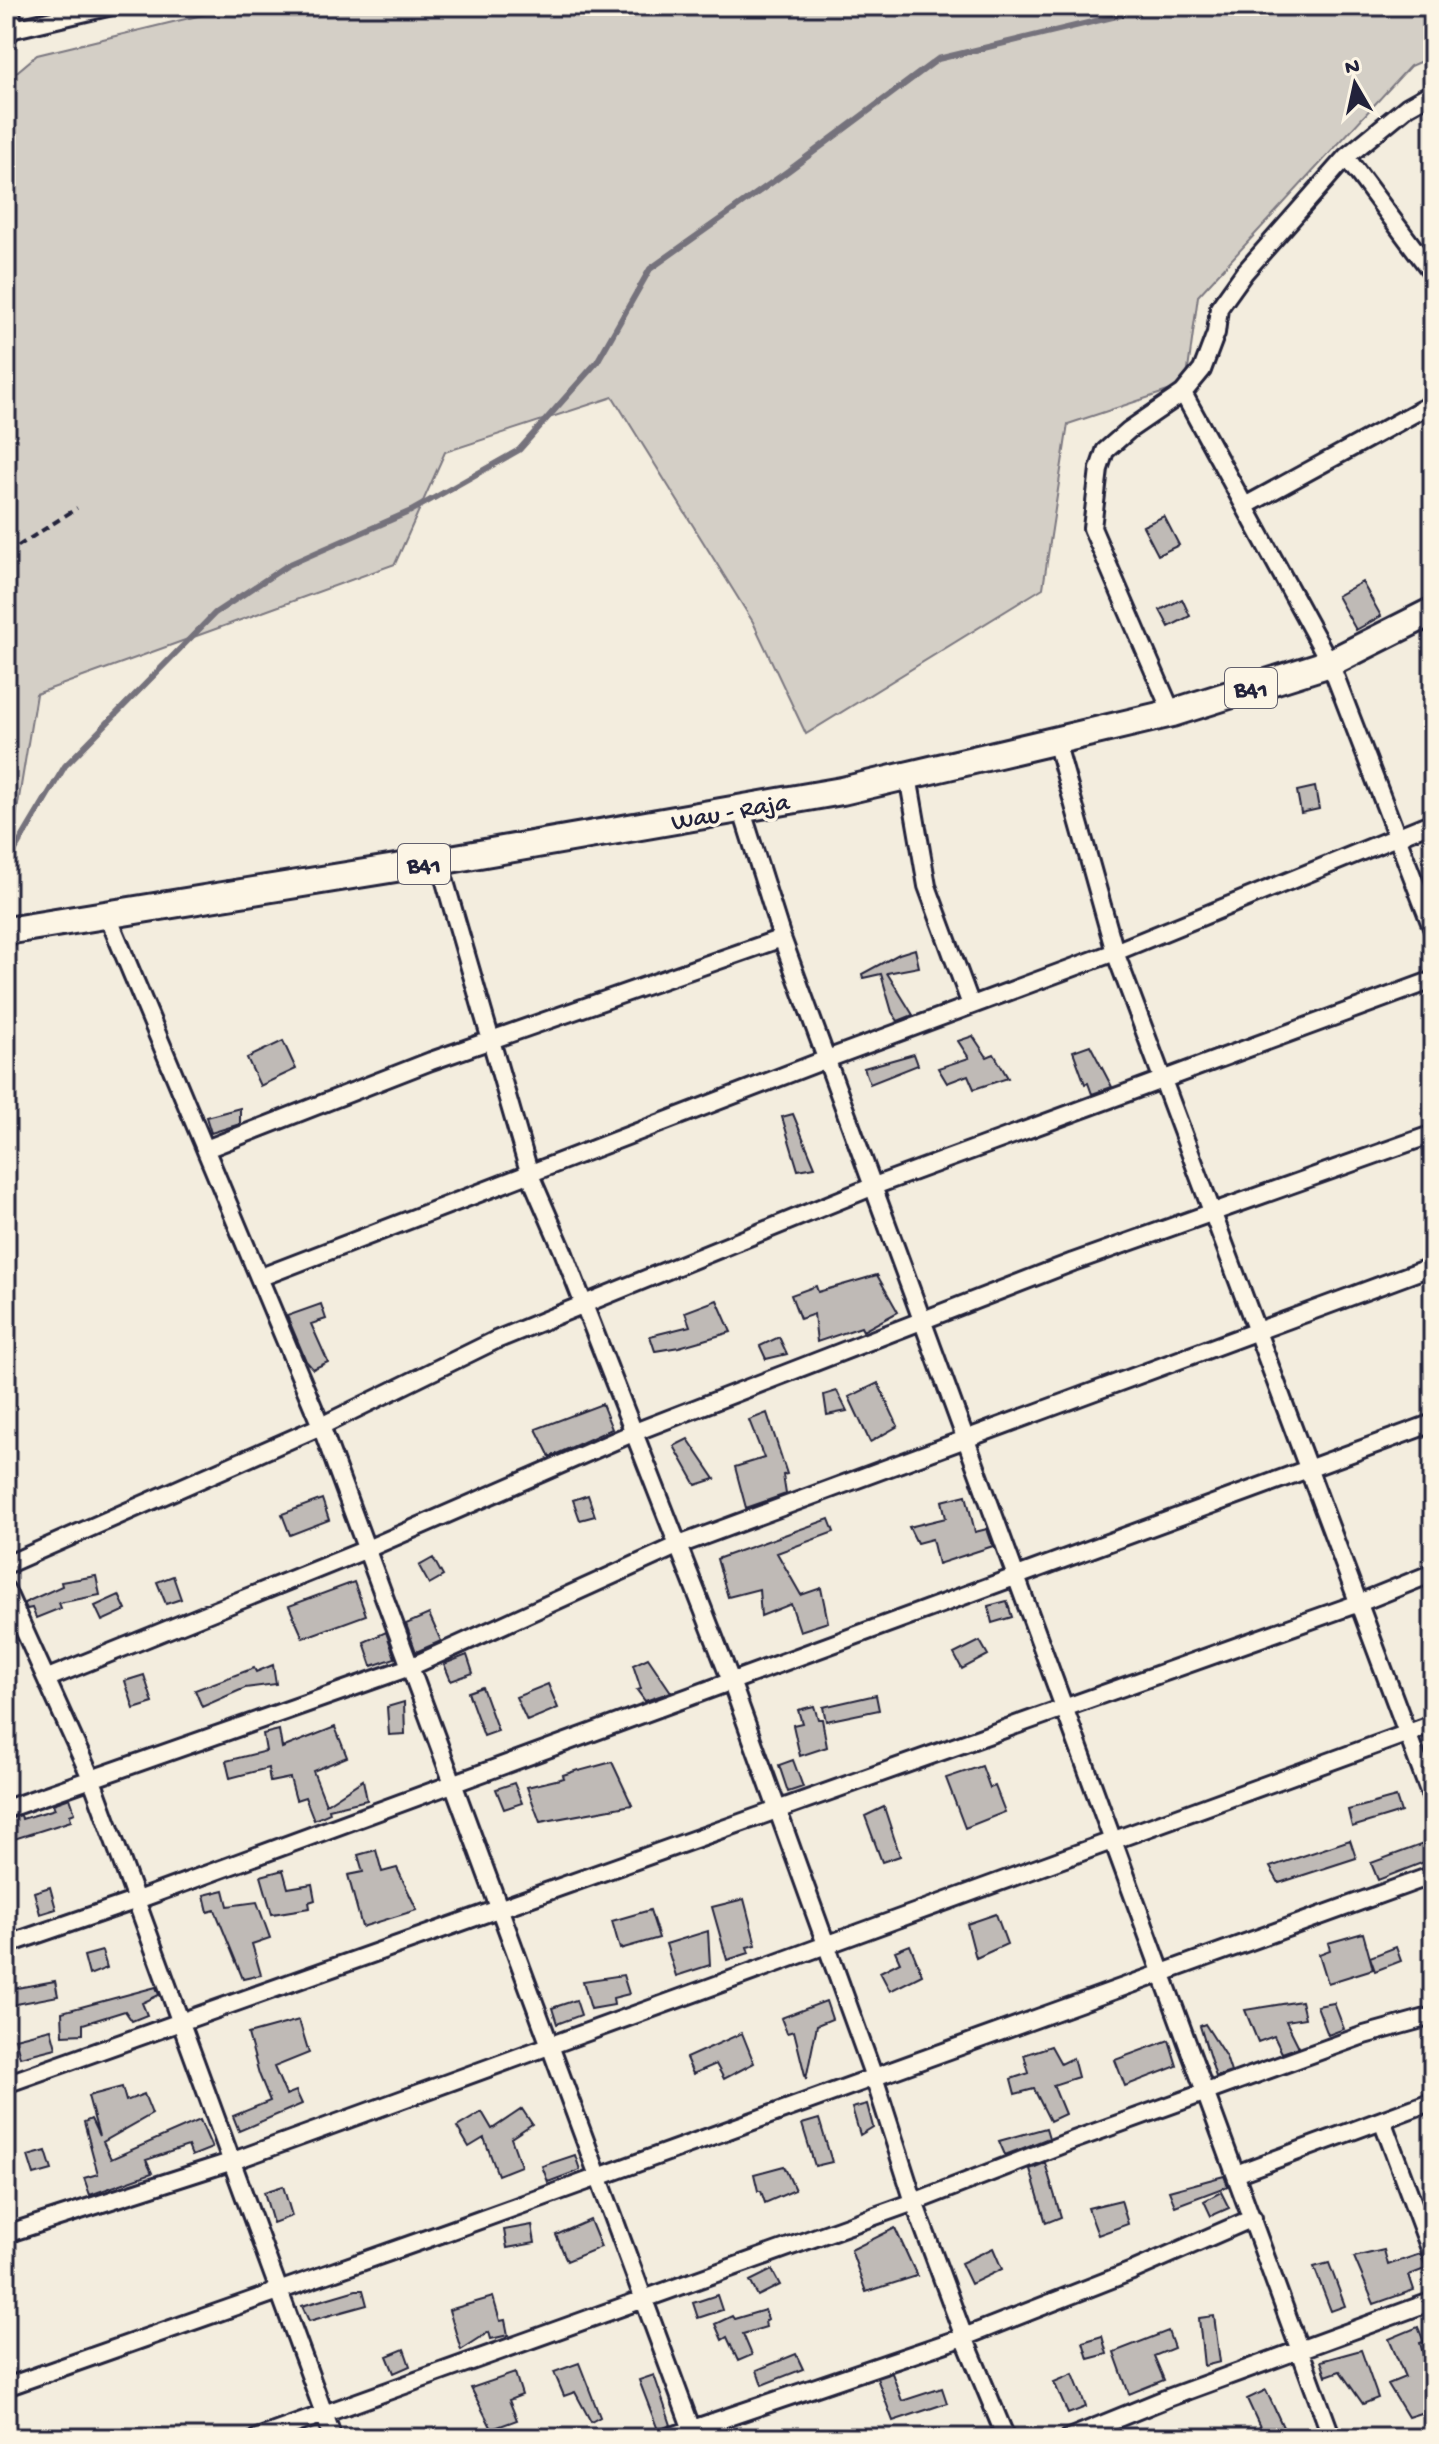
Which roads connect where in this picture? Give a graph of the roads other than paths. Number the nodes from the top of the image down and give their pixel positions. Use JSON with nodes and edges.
{"nodes":[{"id":1,"x":10,"y":6,"type":"edge"},
{"id":2,"x":112,"y":6,"type":"edge"},
{"id":3,"x":10,"y":33,"type":"edge"},
{"id":4,"x":1433,"y":92,"type":"edge"},
{"id":5,"x":1346,"y":157,"type":"junction"},
{"id":6,"x":1433,"y":274,"type":"edge"},
{"id":7,"x":1183,"y":393,"type":"junction"},
{"id":8,"x":1433,"y":403,"type":"edge"},
{"id":9,"x":1245,"y":506,"type":"junction"},
{"id":10,"x":1433,"y":611,"type":"edge"},
{"id":11,"x":1330,"y":663,"type":"junction"},
{"id":12,"x":1172,"y":713,"type":"junction"},
{"id":13,"x":1056,"y":741,"type":"junction"},
{"id":14,"x":908,"y":776,"type":"junction"},
{"id":15,"x":741,"y":808,"type":"junction"},
{"id":16,"x":1433,"y":822,"type":"edge"},
{"id":17,"x":1399,"y":838,"type":"junction"},
{"id":18,"x":439,"y":861,"type":"junction"},
{"id":19,"x":107,"y":914,"type":"junction"},
{"id":20,"x":1433,"y":930,"type":"edge"},
{"id":21,"x":6,"y":931,"type":"edge"},
{"id":22,"x":782,"y":938,"type":"junction"},
{"id":23,"x":1115,"y":952,"type":"junction"},
{"id":24,"x":1433,"y":980,"type":"edge"},
{"id":25,"x":971,"y":1005,"type":"junction"},
{"id":26,"x":490,"y":1042,"type":"junction"},
{"id":27,"x":827,"y":1059,"type":"junction"},
{"id":28,"x":1163,"y":1080,"type":"junction"},
{"id":29,"x":1433,"y":1134,"type":"edge"},
{"id":30,"x":206,"y":1149,"type":"junction"},
{"id":31,"x":530,"y":1175,"type":"junction"},
{"id":32,"x":874,"y":1186,"type":"junction"},
{"id":33,"x":1214,"y":1214,"type":"junction"},
{"id":34,"x":1433,"y":1266,"type":"edge"},
{"id":35,"x":261,"y":1277,"type":"junction"},
{"id":36,"x":585,"y":1305,"type":"junction"},
{"id":37,"x":923,"y":1320,"type":"junction"},
{"id":38,"x":1258,"y":1331,"type":"junction"},
{"id":39,"x":1433,"y":1423,"type":"edge"},
{"id":40,"x":321,"y":1426,"type":"junction"},
{"id":41,"x":635,"y":1432,"type":"junction"},
{"id":42,"x":967,"y":1439,"type":"junction"},
{"id":43,"x":1309,"y":1468,"type":"junction"},
{"id":44,"x":679,"y":1545,"type":"junction"},
{"id":45,"x":367,"y":1549,"type":"junction"},
{"id":46,"x":6,"y":1565,"type":"edge"},
{"id":47,"x":1433,"y":1573,"type":"edge"},
{"id":48,"x":1017,"y":1576,"type":"junction"},
{"id":49,"x":6,"y":1590,"type":"edge"},
{"id":50,"x":1359,"y":1603,"type":"junction"},
{"id":51,"x":410,"y":1667,"type":"junction"},
{"id":52,"x":48,"y":1678,"type":"junction"},
{"id":53,"x":731,"y":1681,"type":"junction"},
{"id":54,"x":1065,"y":1708,"type":"junction"},
{"id":55,"x":1433,"y":1724,"type":"edge"},
{"id":56,"x":1407,"y":1733,"type":"junction"},
{"id":57,"x":92,"y":1780,"type":"junction"},
{"id":58,"x":453,"y":1783,"type":"junction"},
{"id":59,"x":1433,"y":1802,"type":"edge"},
{"id":60,"x":6,"y":1809,"type":"edge"},
{"id":61,"x":778,"y":1810,"type":"junction"},
{"id":62,"x":1114,"y":1840,"type":"junction"},
{"id":63,"x":1433,"y":1875,"type":"edge"},
{"id":64,"x":137,"y":1900,"type":"junction"},
{"id":65,"x":500,"y":1909,"type":"junction"},
{"id":66,"x":826,"y":1944,"type":"junction"},
{"id":67,"x":6,"y":1945,"type":"edge"},
{"id":68,"x":1163,"y":1973,"type":"junction"},
{"id":69,"x":1433,"y":2016,"type":"edge"},
{"id":70,"x":182,"y":2022,"type":"junction"},
{"id":71,"x":550,"y":2045,"type":"junction"},
{"id":72,"x":874,"y":2077,"type":"junction"},
{"id":73,"x":6,"y":2084,"type":"edge"},
{"id":74,"x":1206,"y":2092,"type":"junction"},
{"id":75,"x":1433,"y":2101,"type":"edge"},
{"id":76,"x":1382,"y":2120,"type":"junction"},
{"id":77,"x":233,"y":2161,"type":"junction"},
{"id":78,"x":1236,"y":2174,"type":"junction"},
{"id":79,"x":599,"y":2176,"type":"junction"},
{"id":80,"x":914,"y":2202,"type":"junction"},
{"id":81,"x":6,"y":2216,"type":"edge"},
{"id":82,"x":1253,"y":2218,"type":"junction"},
{"id":83,"x":9,"y":2234,"type":"edge"},
{"id":84,"x":1433,"y":2257,"type":"edge"},
{"id":85,"x":281,"y":2291,"type":"junction"},
{"id":86,"x":644,"y":2299,"type":"junction"},
{"id":87,"x":1433,"y":2301,"type":"edge"},
{"id":88,"x":964,"y":2337,"type":"junction"},
{"id":89,"x":1301,"y":2350,"type":"junction"},
{"id":90,"x":6,"y":2387,"type":"edge"},
{"id":91,"x":325,"y":2416,"type":"junction"},
{"id":92,"x":694,"y":2433,"type":"edge"},
{"id":93,"x":257,"y":2438,"type":"edge"},
{"id":94,"x":333,"y":2438,"type":"edge"},
{"id":95,"x":666,"y":2438,"type":"edge"},
{"id":96,"x":1006,"y":2438,"type":"edge"},
{"id":97,"x":1069,"y":2438,"type":"edge"},
{"id":98,"x":1332,"y":2438,"type":"edge"}],
"edges":[{"from":1,"to":3,"type":"street"},
{"from":2,"to":3,"type":"street"},
{"from":4,"to":5,"type":"street"},
{"from":5,"to":6,"type":"street"},
{"from":5,"to":7,"type":"street"},
{"from":7,"to":9,"type":"street"},
{"from":7,"to":12,"type":"street"},
{"from":8,"to":9,"type":"street"},
{"from":9,"to":11,"type":"street"},
{"from":10,"to":11,"type":"main road","name":"Wau - Raja","number":"B41"},
{"from":11,"to":12,"type":"main road","name":"Wau - Raja","number":"B41"},
{"from":11,"to":17,"type":"street"},
{"from":12,"to":13,"type":"main road","name":"Wau - Raja","number":"B41"},
{"from":13,"to":14,"type":"main road","name":"Wau - Raja","number":"B41"},
{"from":13,"to":23,"type":"street"},
{"from":14,"to":15,"type":"main road","name":"Wau - Raja","number":"B41"},
{"from":14,"to":25,"type":"street"},
{"from":15,"to":18,"type":"main road","name":"Wau - Raja","number":"B41"},
{"from":15,"to":22,"type":"street"},
{"from":16,"to":17,"type":"street"},
{"from":17,"to":20,"type":"street"},
{"from":17,"to":23,"type":"street"},
{"from":18,"to":19,"type":"main road","name":"Wau - Raja","number":"B41"},
{"from":18,"to":26,"type":"street"},
{"from":19,"to":21,"type":"main road","name":"Wau - Raja","number":"B41"},
{"from":19,"to":30,"type":"street"},
{"from":22,"to":26,"type":"street"},
{"from":22,"to":27,"type":"street"},
{"from":23,"to":25,"type":"street"},
{"from":23,"to":28,"type":"street"},
{"from":24,"to":28,"type":"street"},
{"from":25,"to":27,"type":"street"},
{"from":26,"to":30,"type":"street"},
{"from":26,"to":31,"type":"street"},
{"from":27,"to":31,"type":"street"},
{"from":27,"to":32,"type":"street"},
{"from":28,"to":32,"type":"street"},
{"from":28,"to":33,"type":"street"},
{"from":29,"to":33,"type":"street"},
{"from":30,"to":35,"type":"street"},
{"from":31,"to":35,"type":"street"},
{"from":31,"to":36,"type":"street"},
{"from":32,"to":36,"type":"street"},
{"from":32,"to":37,"type":"street"},
{"from":33,"to":37,"type":"street"},
{"from":33,"to":38,"type":"street"},
{"from":34,"to":38,"type":"street"},
{"from":35,"to":40,"type":"street"},
{"from":36,"to":40,"type":"street"},
{"from":36,"to":41,"type":"street"},
{"from":37,"to":41,"type":"street"},
{"from":37,"to":42,"type":"street"},
{"from":38,"to":42,"type":"street"},
{"from":38,"to":43,"type":"street"},
{"from":39,"to":43,"type":"street"},
{"from":40,"to":45,"type":"street"},
{"from":40,"to":46,"type":"street"},
{"from":41,"to":44,"type":"street"},
{"from":41,"to":45,"type":"street"},
{"from":42,"to":44,"type":"street"},
{"from":42,"to":48,"type":"street"},
{"from":43,"to":48,"type":"street"},
{"from":43,"to":50,"type":"street"},
{"from":44,"to":51,"type":"street"},
{"from":44,"to":53,"type":"street"},
{"from":45,"to":51,"type":"street"},
{"from":45,"to":52,"type":"street"},
{"from":47,"to":50,"type":"street"},
{"from":48,"to":53,"type":"street"},
{"from":48,"to":54,"type":"street"},
{"from":49,"to":52,"type":"street"},
{"from":50,"to":54,"type":"street"},
{"from":50,"to":56,"type":"street"},
{"from":51,"to":57,"type":"street"},
{"from":51,"to":58,"type":"street"},
{"from":52,"to":57,"type":"street"},
{"from":53,"to":58,"type":"street"},
{"from":53,"to":61,"type":"street"},
{"from":54,"to":61,"type":"street"},
{"from":54,"to":62,"type":"street"},
{"from":55,"to":56,"type":"street"},
{"from":56,"to":59,"type":"street"},
{"from":56,"to":62,"type":"street"},
{"from":57,"to":60,"type":"street"},
{"from":57,"to":64,"type":"street"},
{"from":58,"to":64,"type":"street"},
{"from":58,"to":65,"type":"street"},
{"from":61,"to":65,"type":"street"},
{"from":61,"to":66,"type":"street"},
{"from":62,"to":66,"type":"street"},
{"from":62,"to":68,"type":"street"},
{"from":63,"to":68,"type":"street"},
{"from":64,"to":67,"type":"street"},
{"from":64,"to":70,"type":"street"},
{"from":65,"to":70,"type":"street"},
{"from":65,"to":71,"type":"street"},
{"from":66,"to":71,"type":"street"},
{"from":66,"to":72,"type":"street"},
{"from":68,"to":72,"type":"street"},
{"from":68,"to":74,"type":"street"},
{"from":69,"to":74,"type":"street"},
{"from":70,"to":73,"type":"street"},
{"from":70,"to":77,"type":"street"},
{"from":71,"to":77,"type":"street"},
{"from":71,"to":79,"type":"street"},
{"from":72,"to":79,"type":"street"},
{"from":72,"to":80,"type":"street"},
{"from":74,"to":78,"type":"street"},
{"from":74,"to":80,"type":"street"},
{"from":75,"to":76,"type":"street"},
{"from":76,"to":78,"type":"street"},
{"from":76,"to":84,"type":"street"},
{"from":77,"to":83,"type":"street"},
{"from":77,"to":85,"type":"street"},
{"from":78,"to":82,"type":"street"},
{"from":79,"to":85,"type":"street"},
{"from":79,"to":86,"type":"street"},
{"from":80,"to":86,"type":"street"},
{"from":80,"to":88,"type":"street"},
{"from":81,"to":83,"type":"street"},
{"from":82,"to":88,"type":"street"},
{"from":82,"to":89,"type":"street"},
{"from":85,"to":90,"type":"street"},
{"from":85,"to":91,"type":"street"},
{"from":86,"to":91,"type":"street"},
{"from":86,"to":92,"type":"street"},
{"from":87,"to":89,"type":"street"},
{"from":88,"to":92,"type":"street"},
{"from":88,"to":96,"type":"street"},
{"from":89,"to":97,"type":"street"},
{"from":89,"to":98,"type":"street"},
{"from":91,"to":93,"type":"street"},
{"from":91,"to":94,"type":"street"},
{"from":92,"to":95,"type":"street"}]}
